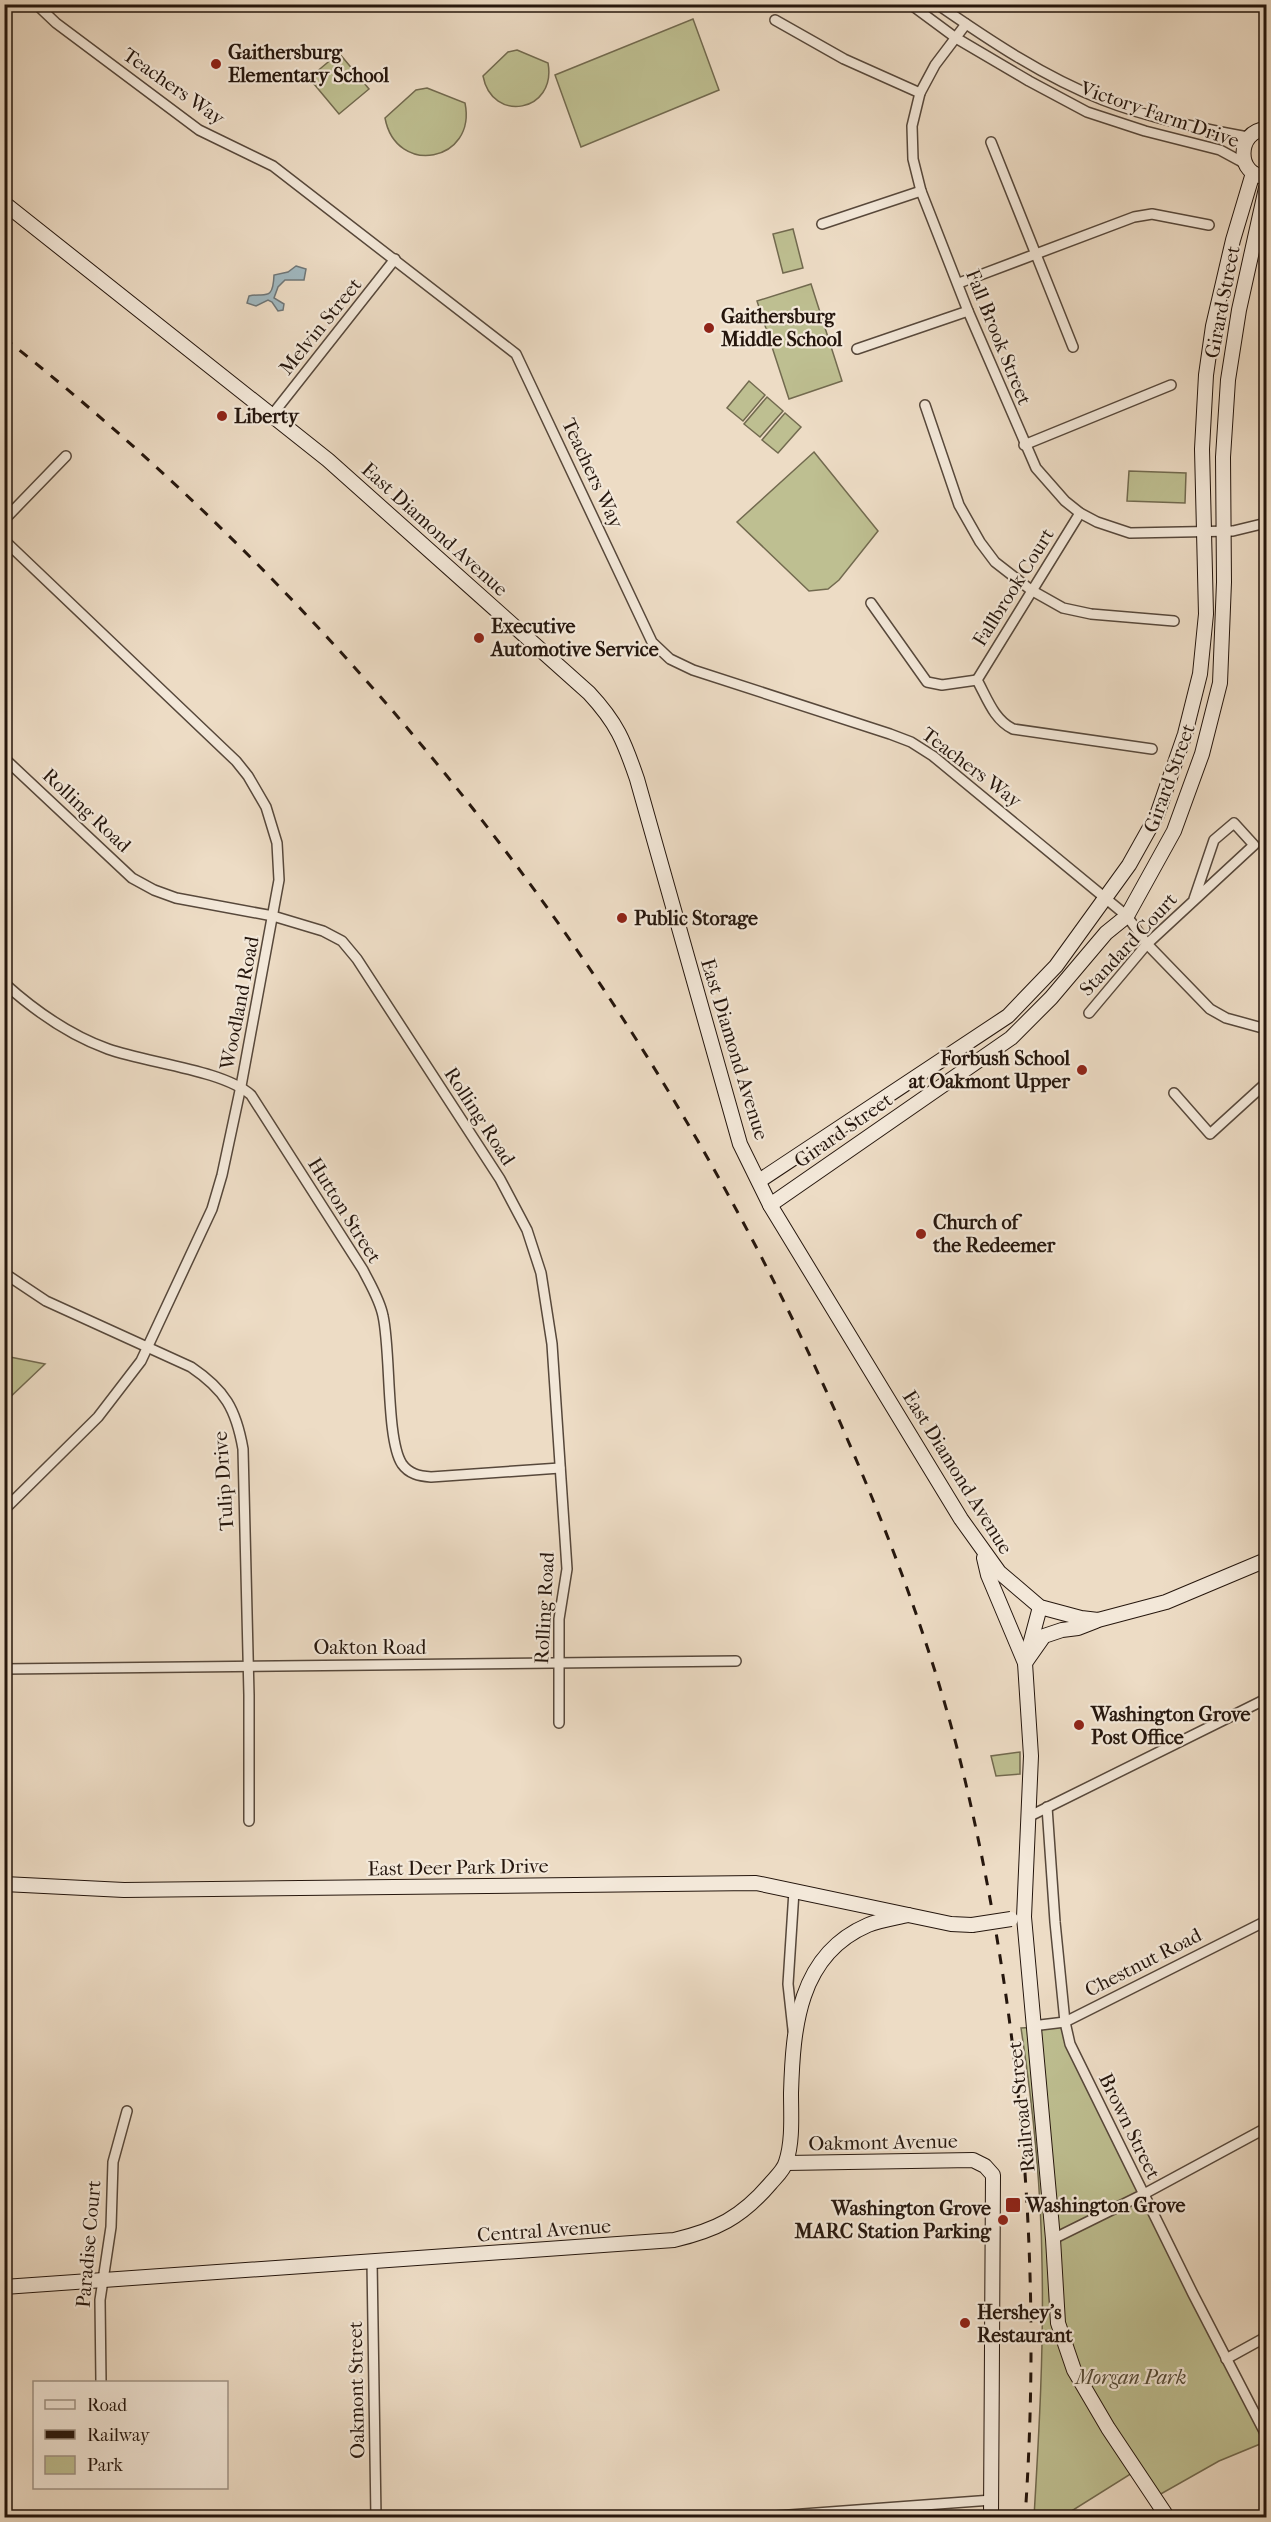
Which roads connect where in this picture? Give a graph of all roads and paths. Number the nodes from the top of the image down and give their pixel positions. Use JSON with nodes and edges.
{"nodes":[{"id":1,"x":36,"y":4,"type":"edge"},
{"id":2,"x":910,"y":4,"type":"edge"},
{"id":3,"x":937,"y":4,"type":"edge"},
{"id":4,"x":775,"y":20,"type":"dead end"},
{"id":5,"x":966,"y":24,"type":"junction"},
{"id":6,"x":956,"y":38,"type":"junction"},
{"id":7,"x":920,"y":93,"type":"junction"},
{"id":8,"x":1265,"y":127,"type":"edge"},
{"id":9,"x":1248,"y":137,"type":"junction"},
{"id":10,"x":991,"y":142,"type":"dead end"},
{"id":11,"x":1255,"y":171,"type":"edge"},
{"id":12,"x":1266,"y":188,"type":"edge"},
{"id":13,"x":921,"y":191,"type":"junction"},
{"id":14,"x":4,"y":203,"type":"edge"},
{"id":15,"x":822,"y":225,"type":"dead end"},
{"id":16,"x":1209,"y":225,"type":"dead end"},
{"id":17,"x":1035,"y":253,"type":"junction"},
{"id":18,"x":395,"y":259,"type":"junction"},
{"id":19,"x":959,"y":283,"type":"junction"},
{"id":20,"x":968,"y":311,"type":"junction"},
{"id":21,"x":1073,"y":347,"type":"dead end"},
{"id":22,"x":857,"y":349,"type":"dead end"},
{"id":23,"x":1172,"y":385,"type":"dead end"},
{"id":24,"x":925,"y":405,"type":"dead end"},
{"id":25,"x":272,"y":414,"type":"junction"},
{"id":26,"x":1024,"y":445,"type":"junction"},
{"id":27,"x":66,"y":456,"type":"dead end"},
{"id":28,"x":1080,"y":513,"type":"junction"},
{"id":29,"x":4,"y":519,"type":"edge"},
{"id":30,"x":1266,"y":524,"type":"edge"},
{"id":31,"x":1224,"y":531,"type":"junction"},
{"id":32,"x":1203,"y":532,"type":"junction"},
{"id":33,"x":4,"y":540,"type":"edge"},
{"id":34,"x":1031,"y":590,"type":"junction"},
{"id":35,"x":871,"y":603,"type":"dead end"},
{"id":36,"x":1174,"y":621,"type":"dead end"},
{"id":37,"x":977,"y":680,"type":"junction"},
{"id":38,"x":1152,"y":749,"type":"dead end"},
{"id":39,"x":4,"y":758,"type":"edge"},
{"id":40,"x":1106,"y":897,"type":"junction"},
{"id":41,"x":1194,"y":899,"type":"junction"},
{"id":42,"x":273,"y":916,"type":"junction"},
{"id":43,"x":1127,"y":916,"type":"junction"},
{"id":44,"x":1147,"y":944,"type":"junction"},
{"id":45,"x":4,"y":982,"type":"edge"},
{"id":46,"x":1089,"y":1013,"type":"dead end"},
{"id":47,"x":1266,"y":1029,"type":"edge"},
{"id":48,"x":1266,"y":1083,"type":"edge"},
{"id":49,"x":241,"y":1086,"type":"junction"},
{"id":50,"x":1174,"y":1093,"type":"dead end"},
{"id":51,"x":759,"y":1181,"type":"junction"},
{"id":52,"x":770,"y":1205,"type":"junction"},
{"id":53,"x":4,"y":1274,"type":"edge"},
{"id":54,"x":148,"y":1348,"type":"junction"},
{"id":55,"x":560,"y":1468,"type":"junction"},
{"id":56,"x":4,"y":1510,"type":"edge"},
{"id":57,"x":981,"y":1550,"type":"junction"},
{"id":58,"x":1266,"y":1560,"type":"edge"},
{"id":59,"x":1036,"y":1604,"type":"junction"},
{"id":60,"x":1098,"y":1620,"type":"junction"},
{"id":61,"x":1023,"y":1658,"type":"junction"},
{"id":62,"x":736,"y":1661,"type":"dead end"},
{"id":63,"x":558,"y":1663,"type":"junction"},
{"id":64,"x":248,"y":1666,"type":"junction"},
{"id":65,"x":4,"y":1669,"type":"edge"},
{"id":66,"x":1266,"y":1699,"type":"edge"},
{"id":67,"x":559,"y":1723,"type":"dead end"},
{"id":68,"x":1047,"y":1807,"type":"junction"},
{"id":69,"x":1030,"y":1816,"type":"junction"},
{"id":70,"x":249,"y":1821,"type":"dead end"},
{"id":71,"x":4,"y":1884,"type":"edge"},
{"id":72,"x":794,"y":1891,"type":"junction"},
{"id":73,"x":908,"y":1915,"type":"junction"},
{"id":74,"x":1018,"y":1918,"type":"junction"},
{"id":75,"x":1266,"y":1920,"type":"edge"},
{"id":76,"x":1065,"y":2022,"type":"junction"},
{"id":77,"x":1032,"y":2026,"type":"junction"},
{"id":78,"x":794,"y":2033,"type":"junction"},
{"id":79,"x":128,"y":2111,"type":"dead end"},
{"id":80,"x":1266,"y":2128,"type":"edge"},
{"id":81,"x":786,"y":2163,"type":"junction"},
{"id":82,"x":1143,"y":2194,"type":"junction"},
{"id":83,"x":1053,"y":2239,"type":"junction"},
{"id":84,"x":372,"y":2261,"type":"junction"},
{"id":85,"x":103,"y":2280,"type":"junction"},
{"id":86,"x":4,"y":2287,"type":"edge"},
{"id":87,"x":1266,"y":2337,"type":"edge"},
{"id":88,"x":1226,"y":2359,"type":"junction"},
{"id":89,"x":101,"y":2381,"type":"edge"},
{"id":90,"x":1266,"y":2435,"type":"edge"},
{"id":91,"x":992,"y":2500,"type":"junction"},
{"id":92,"x":376,"y":2517,"type":"edge"},
{"id":93,"x":747,"y":2517,"type":"edge"},
{"id":94,"x":991,"y":2517,"type":"edge"},
{"id":95,"x":1168,"y":2517,"type":"edge"}],
"edges":[{"from":1,"to":18,"type":"street","name":"Teachers Way"},
{"from":2,"to":6,"type":"street","name":"Victory Farm Drive"},
{"from":3,"to":5,"type":"street","name":"Victory Farm Drive"},
{"from":4,"to":7,"type":"street"},
{"from":5,"to":6,"type":"street","name":"Fall Brook Street"},
{"from":5,"to":9,"type":"street","name":"Victory Farm Drive"},
{"from":6,"to":7,"type":"street","name":"Fall Brook Street"},
{"from":6,"to":11,"type":"street","name":"Victory Farm Drive"},
{"from":7,"to":13,"type":"street","name":"Fall Brook Street"},
{"from":8,"to":9,"type":"street"},
{"from":9,"to":11,"type":"street","name":"Girard Street"},
{"from":10,"to":17,"type":"street"},
{"from":11,"to":32,"type":"street","name":"Girard Street"},
{"from":12,"to":31,"type":"street","name":"Girard Street"},
{"from":13,"to":15,"type":"street"},
{"from":13,"to":19,"type":"street","name":"Fall Brook Street"},
{"from":14,"to":25,"type":"street","name":"East Diamond Avenue"},
{"from":16,"to":17,"type":"street"},
{"from":17,"to":19,"type":"street"},
{"from":17,"to":21,"type":"street"},
{"from":18,"to":25,"type":"street","name":"Melvin Street"},
{"from":18,"to":40,"type":"street","name":"Teachers Way"},
{"from":19,"to":20,"type":"street","name":"Fall Brook Street"},
{"from":20,"to":22,"type":"street"},
{"from":20,"to":26,"type":"street","name":"Fall Brook Street"},
{"from":23,"to":26,"type":"street"},
{"from":24,"to":34,"type":"street"},
{"from":25,"to":51,"type":"street","name":"East Diamond Avenue"},
{"from":26,"to":28,"type":"street","name":"Fall Brook Street"},
{"from":27,"to":29,"type":"street"},
{"from":28,"to":32,"type":"street","name":"Fall Brook Street"},
{"from":28,"to":34,"type":"street","name":"Fallbrook Court"},
{"from":30,"to":31,"type":"street","name":"Fall Brook Street"},
{"from":31,"to":32,"type":"street","name":"Fall Brook Street"},
{"from":31,"to":43,"type":"street","name":"Girard Street"},
{"from":32,"to":40,"type":"street","name":"Girard Street"},
{"from":33,"to":42,"type":"street","name":"Woodland Road"},
{"from":34,"to":36,"type":"street"},
{"from":34,"to":37,"type":"street","name":"Fallbrook Court"},
{"from":35,"to":37,"type":"street"},
{"from":37,"to":38,"type":"street"},
{"from":39,"to":42,"type":"street","name":"Rolling Road"},
{"from":40,"to":43,"type":"street","name":"Teachers Way"},
{"from":40,"to":51,"type":"street","name":"Girard Street"},
{"from":41,"to":41,"type":"street","name":"Standard Court"},
{"from":41,"to":44,"type":"street","name":"Standard Court"},
{"from":42,"to":49,"type":"street","name":"Woodland Road"},
{"from":42,"to":55,"type":"street","name":"Rolling Road"},
{"from":43,"to":44,"type":"street","name":"Teachers Way"},
{"from":43,"to":52,"type":"street","name":"Girard Street"},
{"from":44,"to":46,"type":"street","name":"Standard Court"},
{"from":44,"to":47,"type":"street","name":"Teachers Way"},
{"from":45,"to":49,"type":"street"},
{"from":48,"to":50,"type":"street"},
{"from":49,"to":54,"type":"street","name":"Woodland Road"},
{"from":49,"to":55,"type":"street","name":"Hutton Street"},
{"from":51,"to":52,"type":"street","name":"East Diamond Avenue"},
{"from":52,"to":57,"type":"street","name":"East Diamond Avenue"},
{"from":53,"to":54,"type":"street","name":"Tulip Drive"},
{"from":54,"to":56,"type":"street","name":"Woodland Road"},
{"from":54,"to":64,"type":"street","name":"Tulip Drive"},
{"from":55,"to":63,"type":"street","name":"Rolling Road"},
{"from":57,"to":59,"type":"street","name":"East Diamond Avenue"},
{"from":57,"to":61,"type":"street"},
{"from":58,"to":60,"type":"street"},
{"from":59,"to":60,"type":"street"},
{"from":59,"to":61,"type":"street","name":"Railroad Street"},
{"from":60,"to":61,"type":"street"},
{"from":61,"to":69,"type":"street","name":"Railroad Street"},
{"from":62,"to":63,"type":"street","name":"Oakton Road"},
{"from":63,"to":64,"type":"street","name":"Oakton Road"},
{"from":63,"to":67,"type":"street","name":"Rolling Road"},
{"from":64,"to":65,"type":"street","name":"Oakton Road"},
{"from":64,"to":70,"type":"street","name":"Tulip Drive"},
{"from":66,"to":68,"type":"street"},
{"from":68,"to":69,"type":"street"},
{"from":68,"to":76,"type":"street","name":"Brown Street"},
{"from":69,"to":74,"type":"street","name":"Railroad Street"},
{"from":71,"to":72,"type":"street","name":"East Deer Park Drive"},
{"from":72,"to":73,"type":"street","name":"East Deer Park Drive"},
{"from":72,"to":78,"type":"street"},
{"from":73,"to":74,"type":"street","name":"East Deer Park Drive","bridge":true},
{"from":73,"to":78,"type":"street","name":"East Deer Park Drive"},
{"from":74,"to":77,"type":"street","name":"Railroad Street"},
{"from":75,"to":76,"type":"street","name":"Chestnut Road"},
{"from":76,"to":77,"type":"street","name":"Chestnut Road"},
{"from":76,"to":82,"type":"street","name":"Brown Street"},
{"from":77,"to":83,"type":"street","name":"Railroad Street"},
{"from":78,"to":81,"type":"street"},
{"from":79,"to":85,"type":"street","name":"Paradise Court"},
{"from":80,"to":82,"type":"street"},
{"from":81,"to":84,"type":"street","name":"Central Avenue"},
{"from":81,"to":91,"type":"street","name":"Oakmont Avenue"},
{"from":82,"to":83,"type":"street"},
{"from":82,"to":88,"type":"street","name":"Brown Street"},
{"from":83,"to":95,"type":"street","name":"Railroad Street"},
{"from":84,"to":85,"type":"street","name":"Central Avenue"},
{"from":84,"to":92,"type":"street","name":"Oakmont Street"},
{"from":85,"to":86,"type":"street","name":"Central Avenue"},
{"from":85,"to":89,"type":"street","name":"Paradise Court"},
{"from":87,"to":88,"type":"street"},
{"from":88,"to":90,"type":"street","name":"Brown Street"},
{"from":91,"to":93,"type":"street"},
{"from":91,"to":94,"type":"street","name":"Oakmont Avenue"}]}
